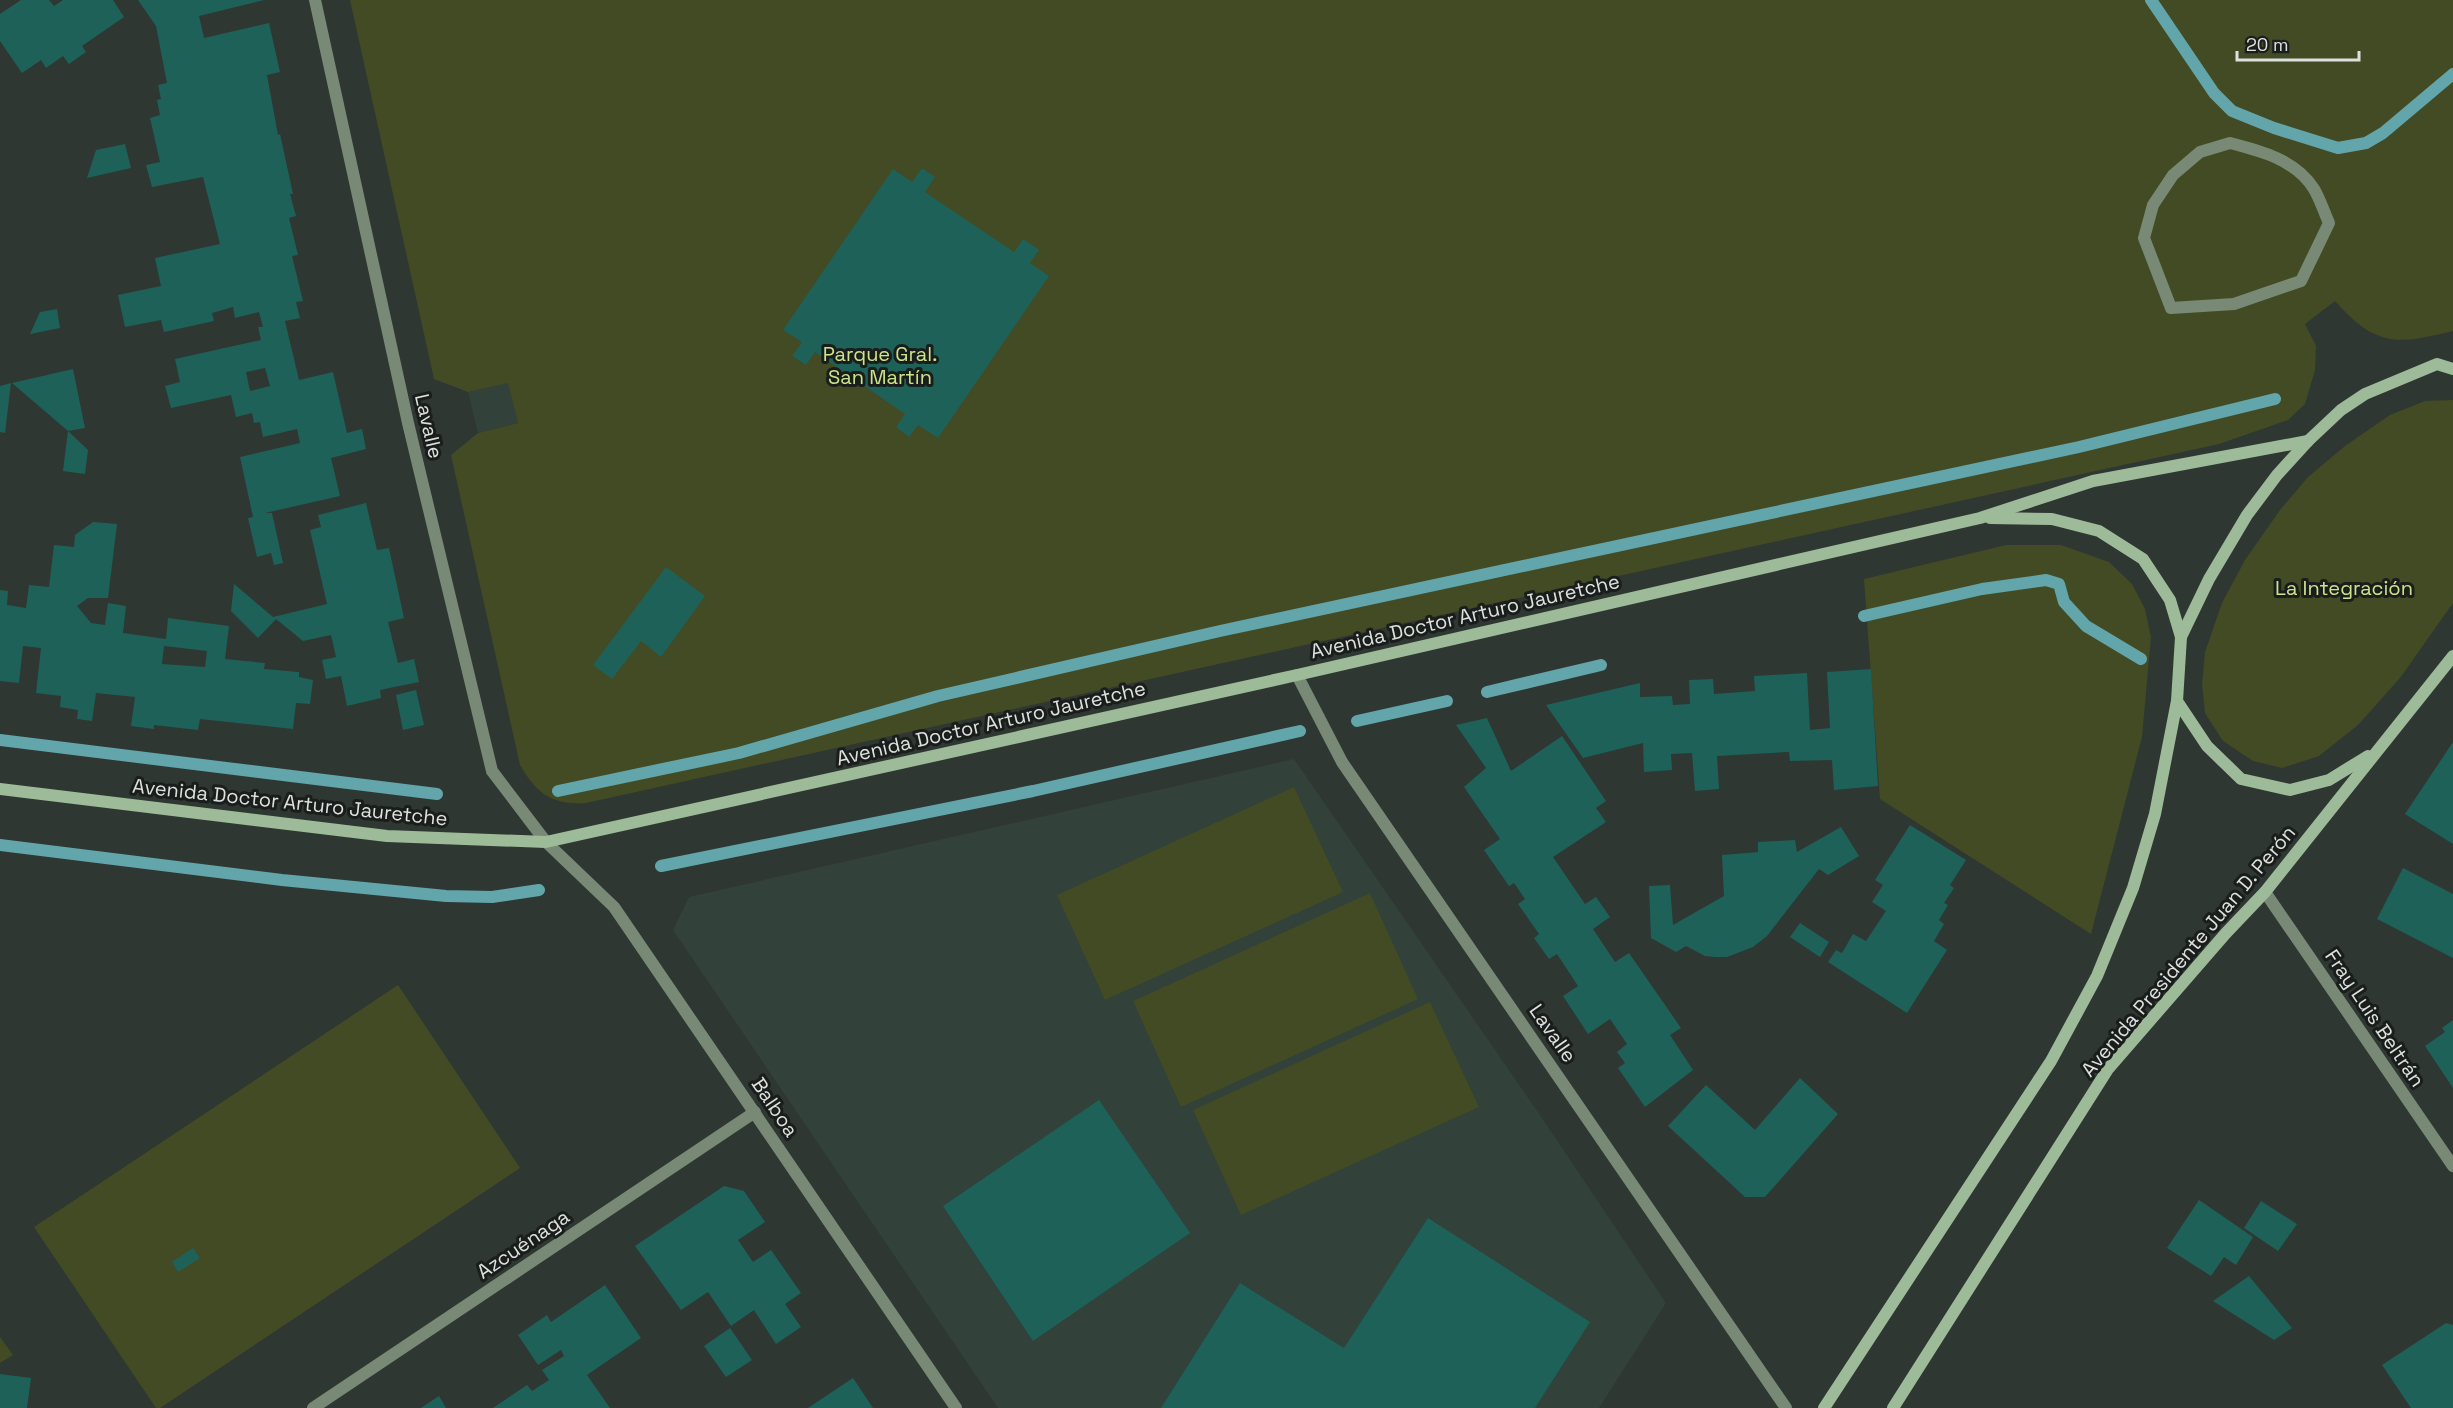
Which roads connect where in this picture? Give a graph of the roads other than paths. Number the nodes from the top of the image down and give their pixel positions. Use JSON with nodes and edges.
{"nodes":[{"id":1,"x":315,"y":0,"type":"edge"},
{"id":2,"x":2329,"y":223,"type":"joint"},
{"id":3,"x":2453,"y":357,"type":"edge"},
{"id":4,"x":2438,"y":364,"type":"junction"},
{"id":5,"x":2453,"y":369,"type":"edge"},
{"id":6,"x":2308,"y":441,"type":"junction"},
{"id":7,"x":1980,"y":518,"type":"junction"},
{"id":8,"x":2181,"y":638,"type":"junction"},
{"id":9,"x":2453,"y":656,"type":"edge"},
{"id":10,"x":1296,"y":675,"type":"junction"},
{"id":11,"x":2177,"y":701,"type":"junction"},
{"id":12,"x":2388,"y":740,"type":"junction"},
{"id":13,"x":0,"y":789,"type":"edge"},
{"id":14,"x":546,"y":842,"type":"junction"},
{"id":15,"x":2265,"y":892,"type":"junction"},
{"id":16,"x":755,"y":1112,"type":"junction"},
{"id":17,"x":2453,"y":1166,"type":"edge"},
{"id":18,"x":313,"y":1408,"type":"edge"},
{"id":19,"x":956,"y":1408,"type":"edge"},
{"id":20,"x":1786,"y":1408,"type":"edge"},
{"id":21,"x":1824,"y":1408,"type":"edge"},
{"id":22,"x":1893,"y":1408,"type":"edge"}],
"edges":[{"from":1,"to":14,"type":"street","name":"Lavalle"},
{"from":2,"to":2,"type":"street"},
{"from":3,"to":4,"type":"main road","name":"Avenida Presidente Juan D. Perón"},
{"from":4,"to":5,"type":"main road"},
{"from":4,"to":6,"type":"main road","name":"Avenida Presidente Juan D. Perón"},
{"from":6,"to":7,"type":"main road","name":"Avenida Doctor Arturo Jauretche"},
{"from":6,"to":8,"type":"main road","name":"Avenida Presidente Juan D. Perón"},
{"from":7,"to":8,"type":"main road","name":"Avenida Doctor Arturo Jauretche"},
{"from":7,"to":10,"type":"main road","name":"Avenida Doctor Arturo Jauretche"},
{"from":8,"to":11,"type":"main road","name":"Avenida Presidente Juan D. Perón"},
{"from":9,"to":12,"type":"main road","name":"Avenida Presidente Juan D. Perón"},
{"from":10,"to":14,"type":"main road","name":"Avenida Doctor Arturo Jauretche"},
{"from":10,"to":20,"type":"street","name":"Lavalle"},
{"from":11,"to":12,"type":"main road","name":"Avenida Presidente Juan D. Perón"},
{"from":11,"to":21,"type":"main road","name":"Avenida Presidente Juan D. Perón"},
{"from":12,"to":15,"type":"main road","name":"Avenida Presidente Juan D. Perón"},
{"from":13,"to":14,"type":"main road","name":"Avenida Doctor Arturo Jauretche"},
{"from":14,"to":16,"type":"street","name":"Balboa"},
{"from":15,"to":17,"type":"street","name":"Fray Luis Beltrán"},
{"from":15,"to":22,"type":"main road","name":"Avenida Presidente Juan D. Perón"},
{"from":16,"to":18,"type":"street","name":"Azcuénaga"},
{"from":16,"to":19,"type":"street","name":"Balboa"}]}
